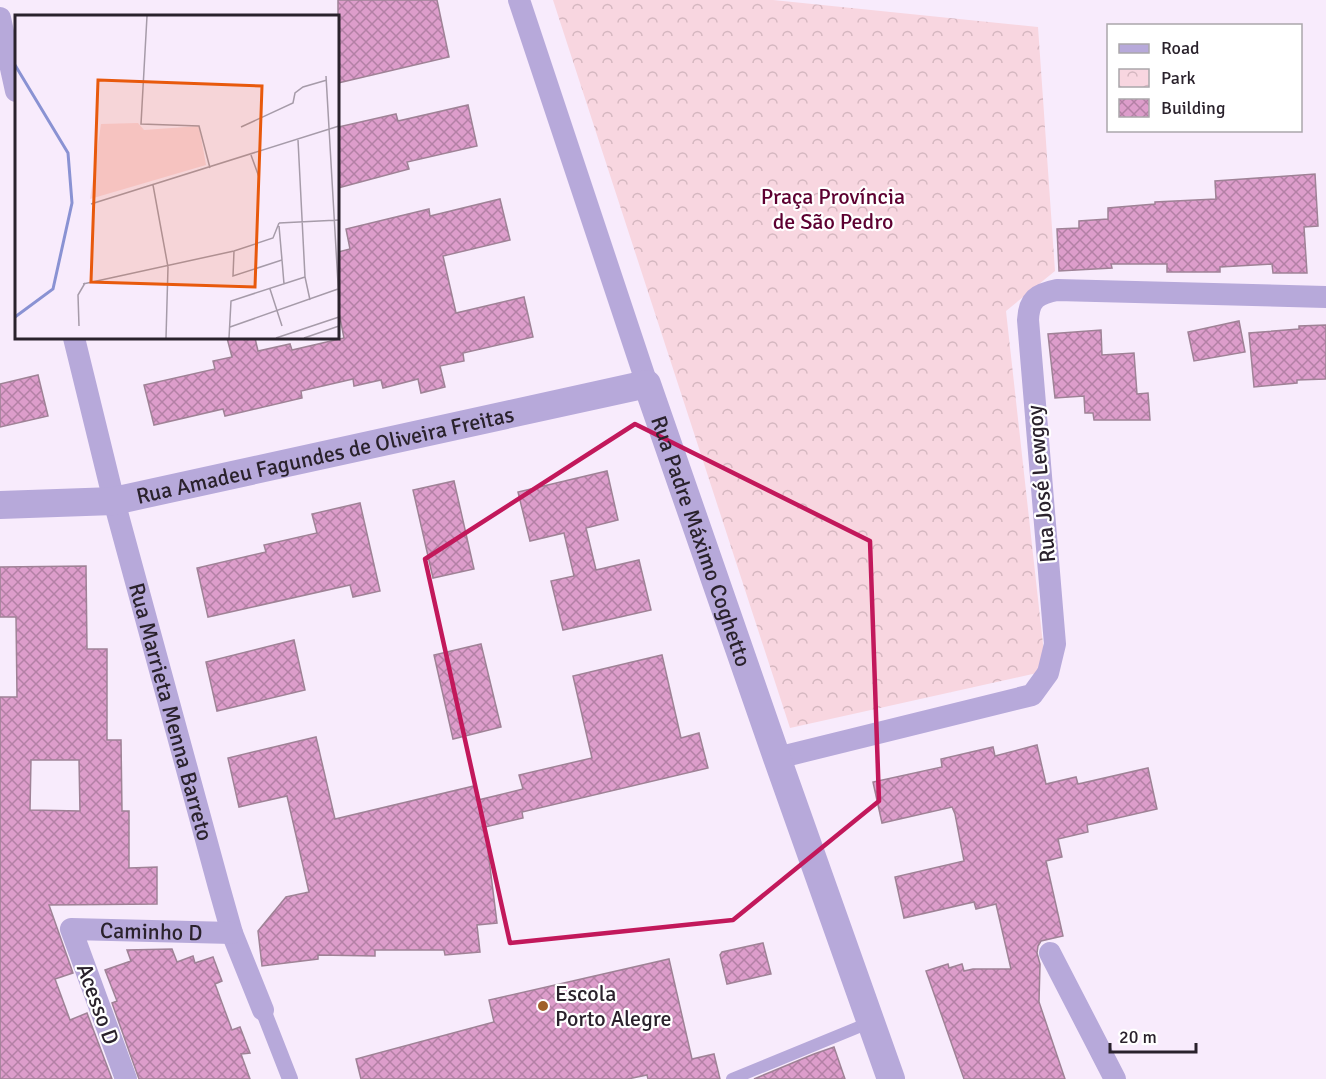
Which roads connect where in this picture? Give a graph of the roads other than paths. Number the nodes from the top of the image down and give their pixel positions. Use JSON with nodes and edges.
{"nodes":[{"id":1,"x":519,"y":0,"type":"edge"},
{"id":2,"x":0,"y":18,"type":"edge"},
{"id":3,"x":15,"y":86,"type":"edge"},
{"id":4,"x":1326,"y":297,"type":"edge"},
{"id":5,"x":74,"y":339,"type":"edge"},
{"id":6,"x":648,"y":384,"type":"junction"},
{"id":7,"x":114,"y":501,"type":"junction"},
{"id":8,"x":0,"y":505,"type":"edge"},
{"id":9,"x":777,"y":759,"type":"junction"},
{"id":10,"x":71,"y":929,"type":"joint"},
{"id":11,"x":232,"y":933,"type":"junction"},
{"id":12,"x":1050,"y":953,"type":"dead end"},
{"id":13,"x":263,"y":1010,"type":"joint"},
{"id":14,"x":871,"y":1022,"type":"junction"},
{"id":15,"x":126,"y":1079,"type":"edge"},
{"id":16,"x":290,"y":1079,"type":"edge"},
{"id":17,"x":732,"y":1079,"type":"edge"},
{"id":18,"x":891,"y":1079,"type":"edge"},
{"id":19,"x":1115,"y":1079,"type":"edge"}],
"edges":[{"from":1,"to":6,"type":"street","name":"Rua Padre Máximo Coghetto"},
{"from":2,"to":3,"type":"street"},
{"from":4,"to":9,"type":"street","name":"Rua José Lewgoy"},
{"from":5,"to":7,"type":"street","name":"Rua Marrieta Menna Barreto"},
{"from":6,"to":7,"type":"street","name":"Rua Amadeu Fagundes de Oliveira Freitas"},
{"from":6,"to":9,"type":"street","name":"Rua Padre Máximo Coghetto"},
{"from":7,"to":8,"type":"street","name":"Rua Amadeu Fagundes de Oliveira Freitas"},
{"from":7,"to":11,"type":"street","name":"Rua Marrieta Menna Barreto"},
{"from":9,"to":14,"type":"street","name":"Rua Padre Máximo Coghetto"},
{"from":10,"to":11,"type":"street","name":"Caminho D"},
{"from":10,"to":15,"type":"street","name":"Acesso D"},
{"from":11,"to":13,"type":"street","name":"Rua Marrieta Menna Barreto"},
{"from":12,"to":19,"type":"street"},
{"from":13,"to":16,"type":"street","name":"Rua Marrieta Menna Barreto"},
{"from":14,"to":17,"type":"lane"},
{"from":14,"to":18,"type":"street","name":"Rua Padre Máximo Coghetto"}]}
